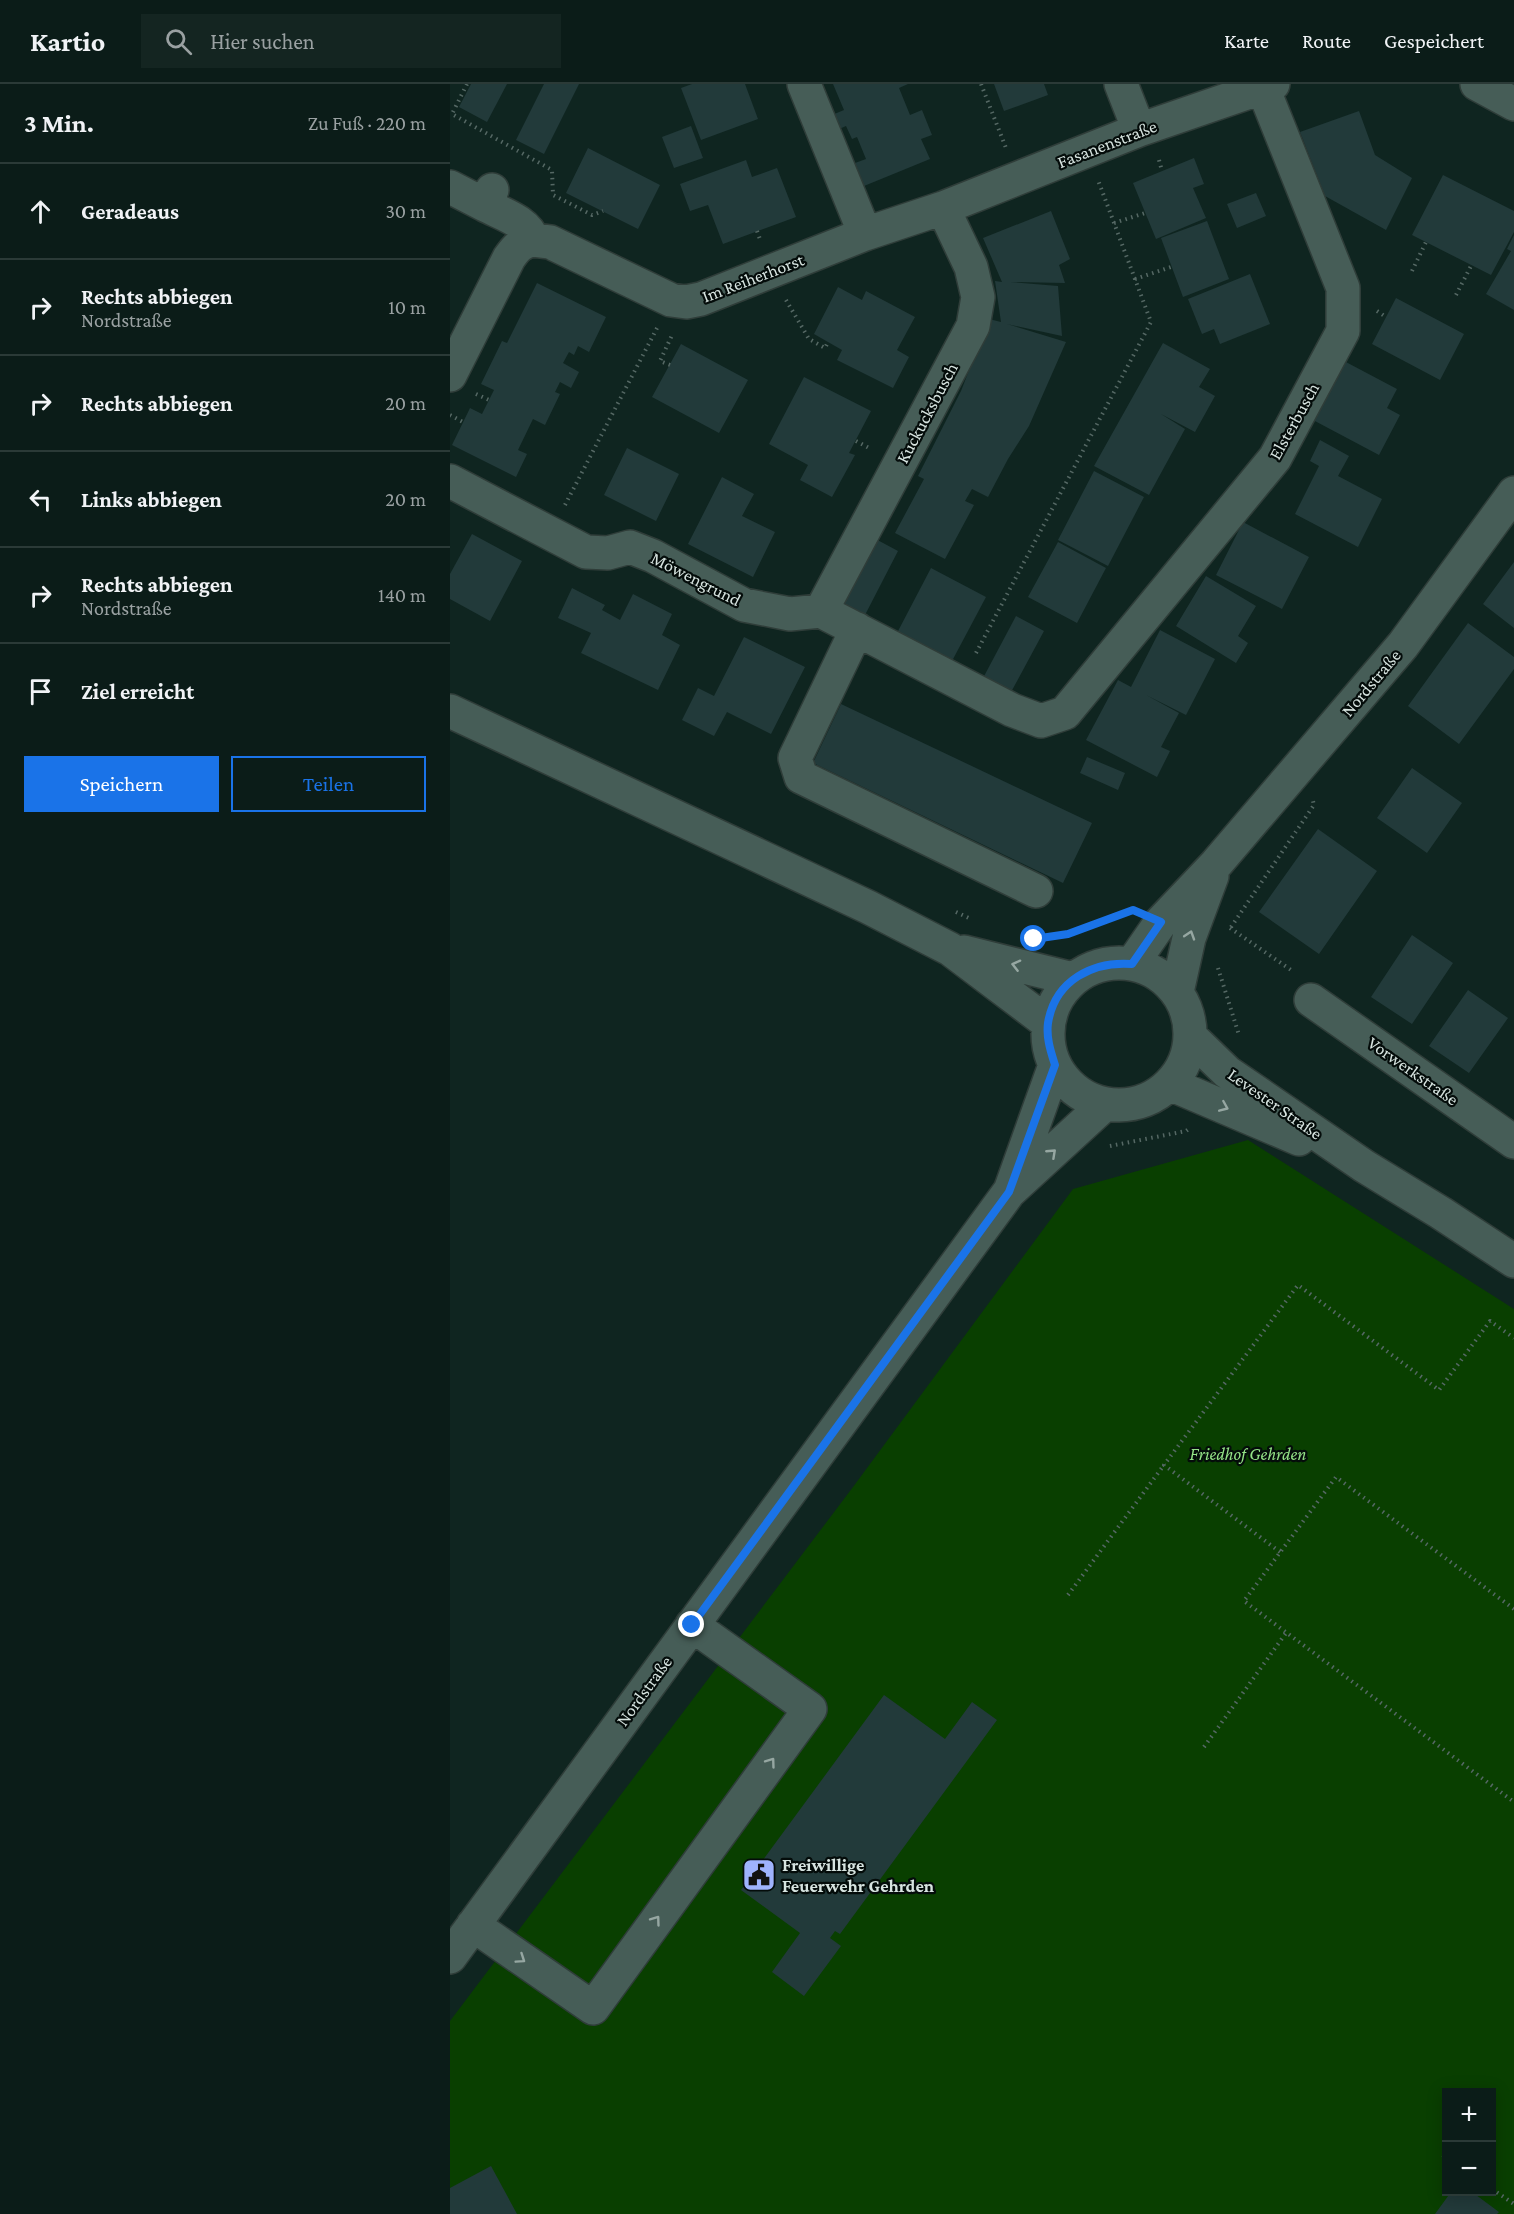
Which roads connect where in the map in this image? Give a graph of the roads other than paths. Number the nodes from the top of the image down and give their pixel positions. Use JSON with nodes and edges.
{"nodes":[{"id":1,"x":804,"y":84,"type":"edge"},
{"id":2,"x":1121,"y":84,"type":"edge"},
{"id":3,"x":1477,"y":84,"type":"edge"},
{"id":4,"x":1268,"y":86,"type":"edge"},
{"id":5,"x":1514,"y":104,"type":"edge"},
{"id":6,"x":1138,"y":130,"type":"junction"},
{"id":7,"x":450,"y":187,"type":"edge"},
{"id":8,"x":943,"y":208,"type":"junction"},
{"id":9,"x":865,"y":234,"type":"junction"},
{"id":10,"x":533,"y":240,"type":"junction"},
{"id":11,"x":450,"y":375,"type":"edge"},
{"id":12,"x":450,"y":481,"type":"edge"},
{"id":13,"x":1514,"y":494,"type":"edge"},
{"id":14,"x":821,"y":611,"type":"junction"},
{"id":15,"x":857,"y":629,"type":"junction"},
{"id":16,"x":450,"y":711,"type":"edge"},
{"id":17,"x":1036,"y":891,"type":"dead end"},
{"id":18,"x":1188,"y":937,"type":"junction"},
{"id":19,"x":950,"y":949,"type":"junction"},
{"id":20,"x":1132,"y":964,"type":"junction"},
{"id":21,"x":1073,"y":980,"type":"junction"},
{"id":22,"x":1177,"y":992,"type":"junction"},
{"id":23,"x":1311,"y":1000,"type":"road end"},
{"id":24,"x":1048,"y":1023,"type":"junction"},
{"id":25,"x":1191,"y":1037,"type":"junction"},
{"id":26,"x":1055,"y":1065,"type":"junction"},
{"id":27,"x":1170,"y":1084,"type":"junction"},
{"id":28,"x":1105,"y":1104,"type":"junction"},
{"id":29,"x":1514,"y":1142,"type":"edge"},
{"id":30,"x":1365,"y":1166,"type":"junction"},
{"id":31,"x":1009,"y":1192,"type":"junction"},
{"id":32,"x":1514,"y":1261,"type":"edge"},
{"id":33,"x":692,"y":1625,"type":"junction"},
{"id":34,"x":474,"y":1925,"type":"junction"},
{"id":35,"x":450,"y":1957,"type":"edge"}],
"edges":[{"from":1,"to":9,"type":"street"},
{"from":2,"to":6,"type":"street"},
{"from":3,"to":5,"type":"street"},
{"from":4,"to":6,"type":"street","name":"Fasanenstraße"},
{"from":4,"to":15,"type":"street","name":"Elsterbusch"},
{"from":6,"to":8,"type":"street","name":"Fasanenstraße"},
{"from":7,"to":10,"type":"street"},
{"from":8,"to":9,"type":"street","name":"Im Reiherhorst"},
{"from":8,"to":14,"type":"street","name":"Kuckucksbusch"},
{"from":9,"to":10,"type":"street","name":"Im Reiherhorst"},
{"from":10,"to":11,"type":"street"},
{"from":12,"to":14,"type":"street","name":"Möwengrund"},
{"from":13,"to":18,"type":"street","name":"Nordstraße"},
{"from":14,"to":15,"type":"street"},
{"from":15,"to":17,"type":"street"},
{"from":16,"to":19,"type":"street"},
{"from":18,"to":20,"type":"street","name":"Nordstraße"},
{"from":18,"to":22,"type":"street","name":"Nordstraße"},
{"from":21,"to":19,"type":"street","one_way":true},
{"from":19,"to":24,"type":"street"},
{"from":20,"to":21,"type":"street"},
{"from":20,"to":22,"type":"street"},
{"from":21,"to":24,"type":"street"},
{"from":22,"to":25,"type":"street"},
{"from":23,"to":29,"type":"street","name":"Vorwerkstraße"},
{"from":24,"to":26,"type":"street"},
{"from":25,"to":27,"type":"street"},
{"from":25,"to":30,"type":"street","name":"Levester Straße"},
{"from":26,"to":28,"type":"street"},
{"from":26,"to":31,"type":"street","name":"Nordstraße"},
{"from":27,"to":28,"type":"street"},
{"from":27,"to":30,"type":"street","name":"Levester Straße","one_way":true},
{"from":31,"to":28,"type":"street","name":"Nordstraße","one_way":true},
{"from":30,"to":32,"type":"street","name":"Levester Straße"},
{"from":31,"to":33,"type":"street","name":"Nordstraße"},
{"from":33,"to":34,"type":"street","name":"Nordstraße"},
{"from":34,"to":33,"type":"street","one_way":true},
{"from":34,"to":35,"type":"street","name":"Nordstraße"}]}
